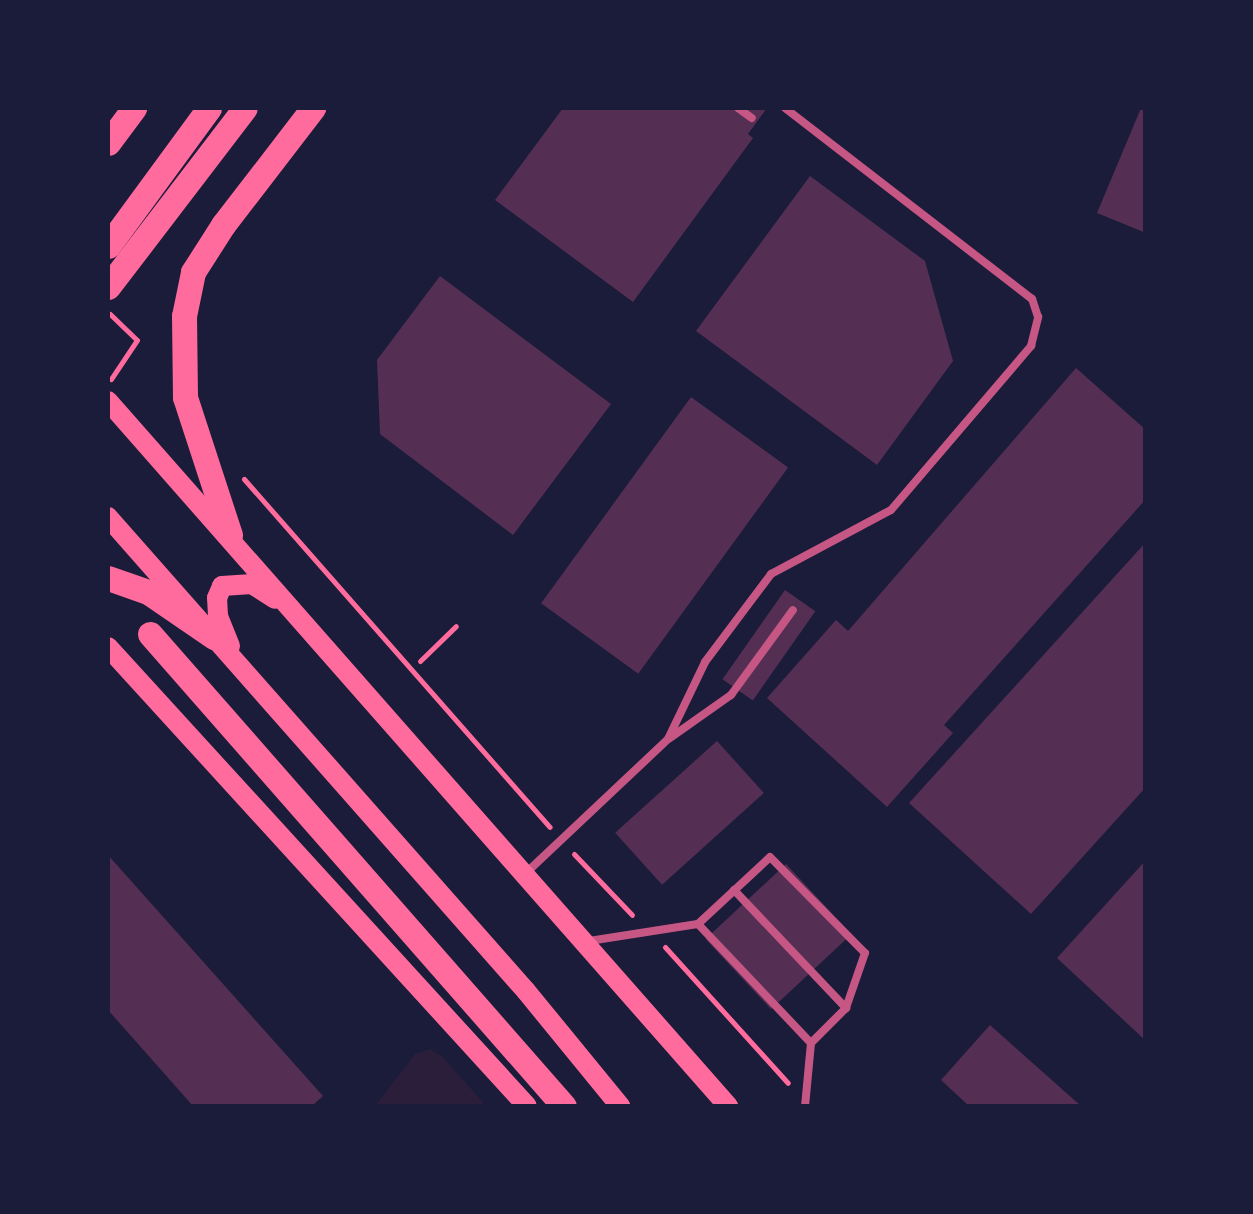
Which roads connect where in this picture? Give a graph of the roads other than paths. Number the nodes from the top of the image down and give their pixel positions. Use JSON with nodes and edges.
{"nodes":[{"id":1,"x":134,"y":108,"type":"edge"},
{"id":2,"x":209,"y":108,"type":"edge"},
{"id":3,"x":245,"y":108,"type":"edge"},
{"id":4,"x":313,"y":108,"type":"edge"},
{"id":5,"x":738,"y":108,"type":"edge"},
{"id":6,"x":785,"y":108,"type":"edge"},
{"id":7,"x":752,"y":118,"type":"dead end"},
{"id":8,"x":108,"y":143,"type":"edge"},
{"id":9,"x":108,"y":246,"type":"edge"},
{"id":10,"x":108,"y":287,"type":"edge"},
{"id":11,"x":108,"y":401,"type":"edge"},
{"id":12,"x":108,"y":517,"type":"edge"},
{"id":13,"x":230,"y":535,"type":"junction"},
{"id":14,"x":108,"y":578,"type":"edge"},
{"id":15,"x":793,"y":610,"type":"dead end"},
{"id":16,"x":294,"y":611,"type":"junction"},
{"id":17,"x":150,"y":634,"type":"dead end"},
{"id":18,"x":214,"y":637,"type":"junction"},
{"id":19,"x":108,"y":647,"type":"edge"},
{"id":20,"x":236,"y":662,"type":"junction"},
{"id":21,"x":668,"y":739,"type":"junction"},
{"id":22,"x":524,"y":875,"type":"junction"},
{"id":23,"x":734,"y":890,"type":"junction"},
{"id":24,"x":698,"y":924,"type":"junction"},
{"id":25,"x":582,"y":942,"type":"junction"},
{"id":26,"x":846,"y":1008,"type":"junction"},
{"id":27,"x":811,"y":1043,"type":"junction"},
{"id":28,"x":528,"y":1106,"type":"edge"},
{"id":29,"x":564,"y":1106,"type":"edge"},
{"id":30,"x":620,"y":1106,"type":"edge"},
{"id":31,"x":728,"y":1106,"type":"edge"},
{"id":32,"x":804,"y":1106,"type":"edge"}],
"edges":[{"from":1,"to":8,"type":"main road"},
{"from":2,"to":9,"type":"main road"},
{"from":3,"to":10,"type":"main road"},
{"from":4,"to":13,"type":"main road"},
{"from":5,"to":7,"type":"lane"},
{"from":6,"to":21,"type":"lane"},
{"from":11,"to":13,"type":"main road"},
{"from":12,"to":18,"type":"main road"},
{"from":13,"to":16,"type":"main road"},
{"from":14,"to":18,"type":"main road"},
{"from":15,"to":21,"type":"lane"},
{"from":16,"to":20,"type":"main road"},
{"from":16,"to":22,"type":"main road"},
{"from":17,"to":29,"type":"main road"},
{"from":18,"to":20,"type":"main road"},
{"from":19,"to":28,"type":"main road"},
{"from":20,"to":30,"type":"main road"},
{"from":21,"to":22,"type":"lane"},
{"from":22,"to":25,"type":"main road"},
{"from":23,"to":24,"type":"lane"},
{"from":23,"to":26,"type":"lane"},
{"from":23,"to":26,"type":"lane"},
{"from":24,"to":25,"type":"lane"},
{"from":24,"to":27,"type":"lane"},
{"from":25,"to":31,"type":"main road"},
{"from":26,"to":27,"type":"lane"},
{"from":27,"to":32,"type":"lane"}]}
